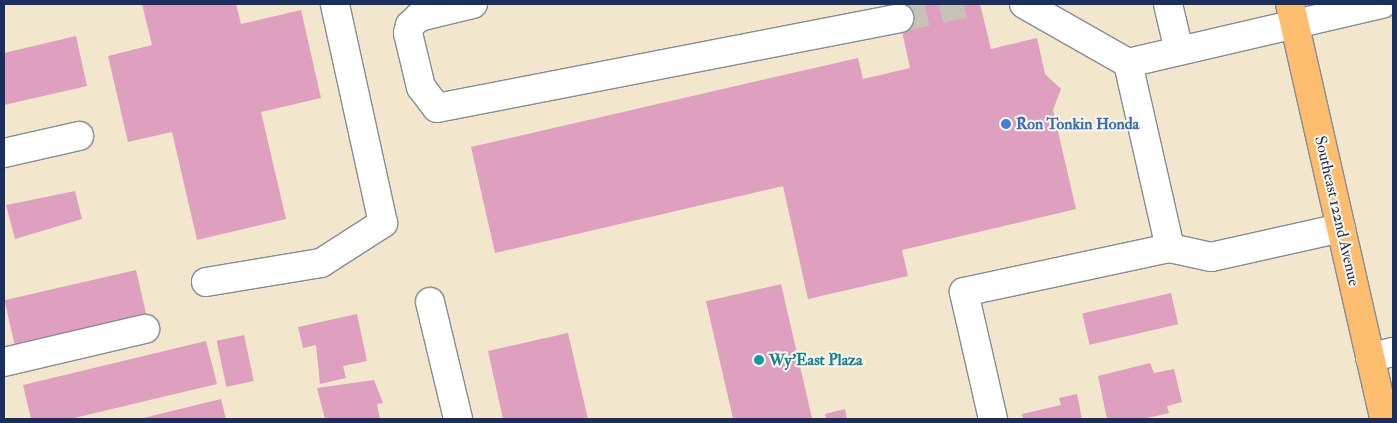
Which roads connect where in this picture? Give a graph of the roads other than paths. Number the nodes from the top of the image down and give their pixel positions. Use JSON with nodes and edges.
{"nodes":[{"id":1,"x":335,"y":4,"type":"edge"},
{"id":2,"x":474,"y":4,"type":"edge"},
{"id":3,"x":1024,"y":4,"type":"edge"},
{"id":4,"x":1168,"y":4,"type":"edge"},
{"id":5,"x":1382,"y":4,"type":"edge"},
{"id":6,"x":866,"y":14,"type":"edge"},
{"id":7,"x":1292,"y":14,"type":"edge"},
{"id":8,"x":899,"y":18,"type":"tunnel mouth"},
{"id":9,"x":1179,"y":51,"type":"junction"},
{"id":10,"x":1128,"y":63,"type":"junction"},
{"id":11,"x":79,"y":136,"type":"dead end"},
{"id":12,"x":4,"y":153,"type":"edge"},
{"id":13,"x":1341,"y":228,"type":"junction"},
{"id":14,"x":1170,"y":248,"type":"junction"},
{"id":15,"x":206,"y":282,"type":"dead end"},
{"id":16,"x":430,"y":302,"type":"dead end"},
{"id":17,"x":145,"y":329,"type":"dead end"},
{"id":18,"x":1382,"y":355,"type":"edge"},
{"id":19,"x":4,"y":362,"type":"edge"},
{"id":20,"x":458,"y":419,"type":"edge"},
{"id":21,"x":993,"y":419,"type":"edge"},
{"id":22,"x":1384,"y":419,"type":"edge"}],
"edges":[{"from":1,"to":15,"type":"street"},
{"from":2,"to":6,"type":"street"},
{"from":3,"to":10,"type":"street"},
{"from":4,"to":9,"type":"street"},
{"from":5,"to":7,"type":"street"},
{"from":6,"to":8,"type":"street"},
{"from":7,"to":9,"type":"street"},
{"from":7,"to":13,"type":"main road","name":"Southeast 122nd Avenue"},
{"from":9,"to":10,"type":"street"},
{"from":10,"to":14,"type":"street"},
{"from":11,"to":12,"type":"street"},
{"from":13,"to":14,"type":"street"},
{"from":13,"to":18,"type":"main road","name":"Southeast 122nd Avenue"},
{"from":14,"to":21,"type":"street"},
{"from":16,"to":20,"type":"street"},
{"from":17,"to":19,"type":"street"},
{"from":18,"to":22,"type":"main road","name":"Southeast 122nd Avenue"}]}
